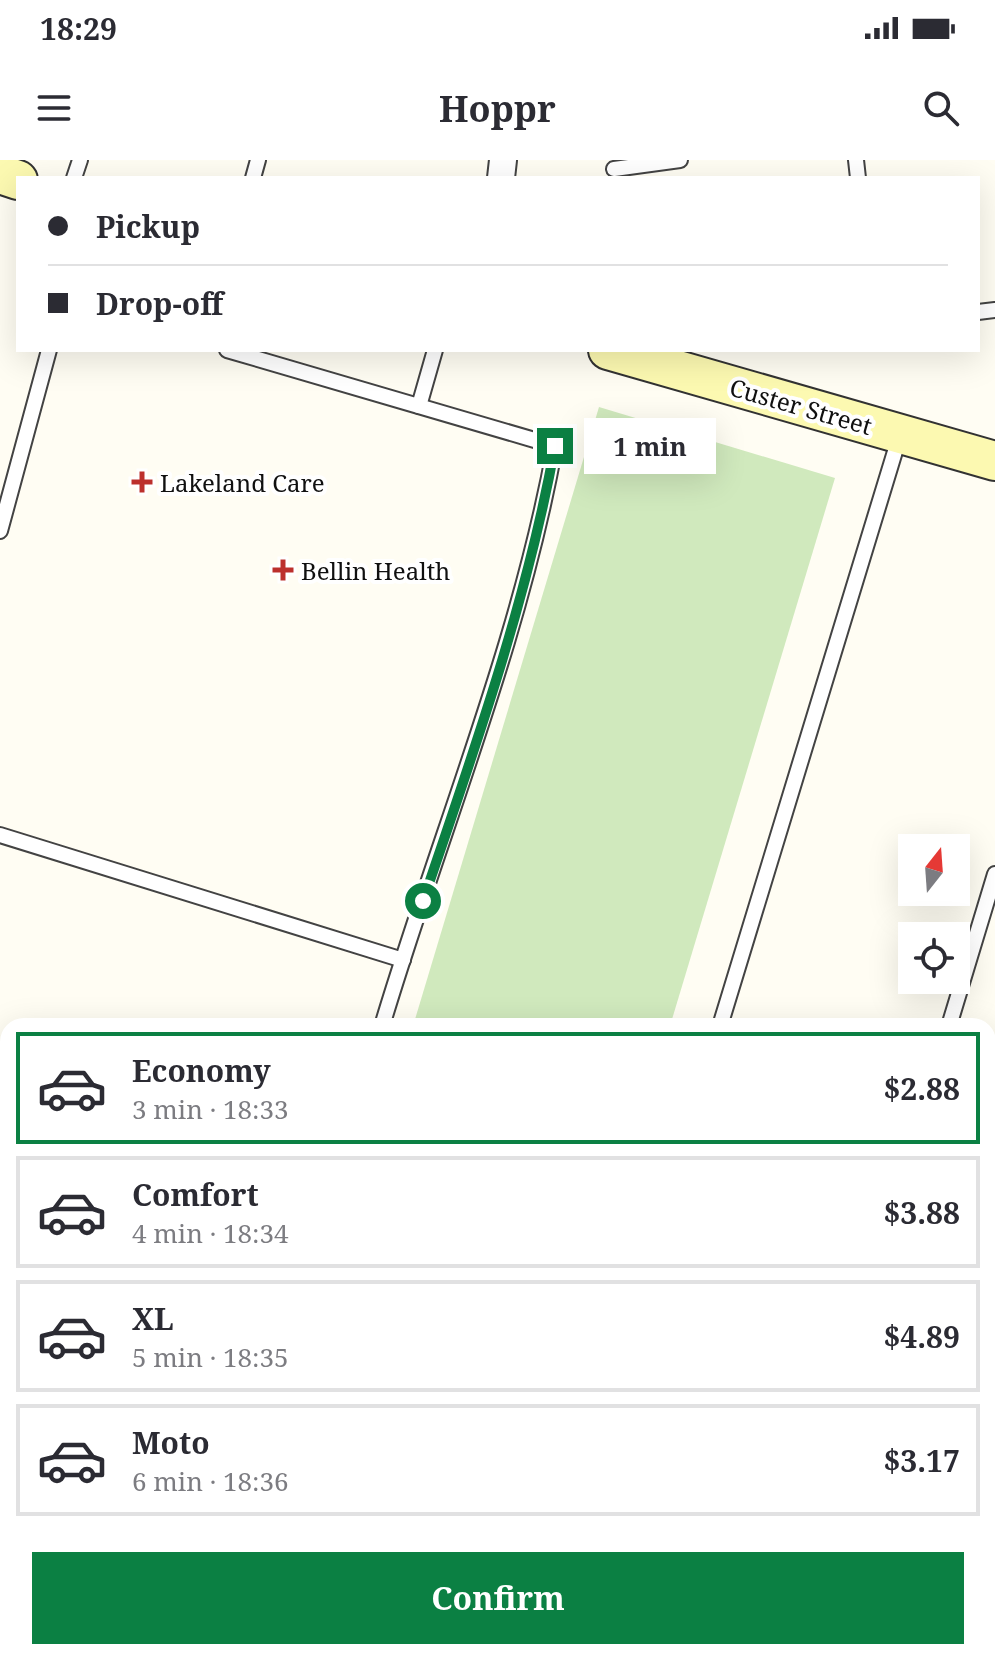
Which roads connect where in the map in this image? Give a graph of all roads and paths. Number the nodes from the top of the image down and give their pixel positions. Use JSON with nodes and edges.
{"nodes":[{"id":1,"x":680,"y":160,"type":"edge"},
{"id":2,"x":614,"y":169,"type":"edge"},
{"id":3,"x":48,"y":352,"type":"edge"},
{"id":4,"x":234,"y":352,"type":"edge"},
{"id":5,"x":434,"y":352,"type":"edge"},
{"id":6,"x":615,"y":352,"type":"edge"},
{"id":7,"x":419,"y":406,"type":"junction"},
{"id":8,"x":900,"y":434,"type":"junction"},
{"id":9,"x":995,"y":461,"type":"edge"},
{"id":10,"x":0,"y":531,"type":"edge"},
{"id":11,"x":0,"y":835,"type":"edge"},
{"id":12,"x":995,"y":874,"type":"edge"},
{"id":13,"x":403,"y":960,"type":"junction"},
{"id":14,"x":385,"y":1018,"type":"edge"},
{"id":15,"x":722,"y":1018,"type":"edge"},
{"id":16,"x":951,"y":1018,"type":"edge"}],
"edges":[{"from":1,"to":2,"type":"lane"},
{"from":3,"to":10,"type":"lane"},
{"from":4,"to":7,"type":"lane"},
{"from":5,"to":7,"type":"lane"},
{"from":6,"to":8,"type":"street","name":"Custer Street"},
{"from":7,"to":13,"type":"lane"},
{"from":8,"to":9,"type":"street","name":"Custer Street"},
{"from":8,"to":15,"type":"lane"},
{"from":11,"to":13,"type":"lane"},
{"from":12,"to":16,"type":"lane"},
{"from":13,"to":14,"type":"lane"}]}
